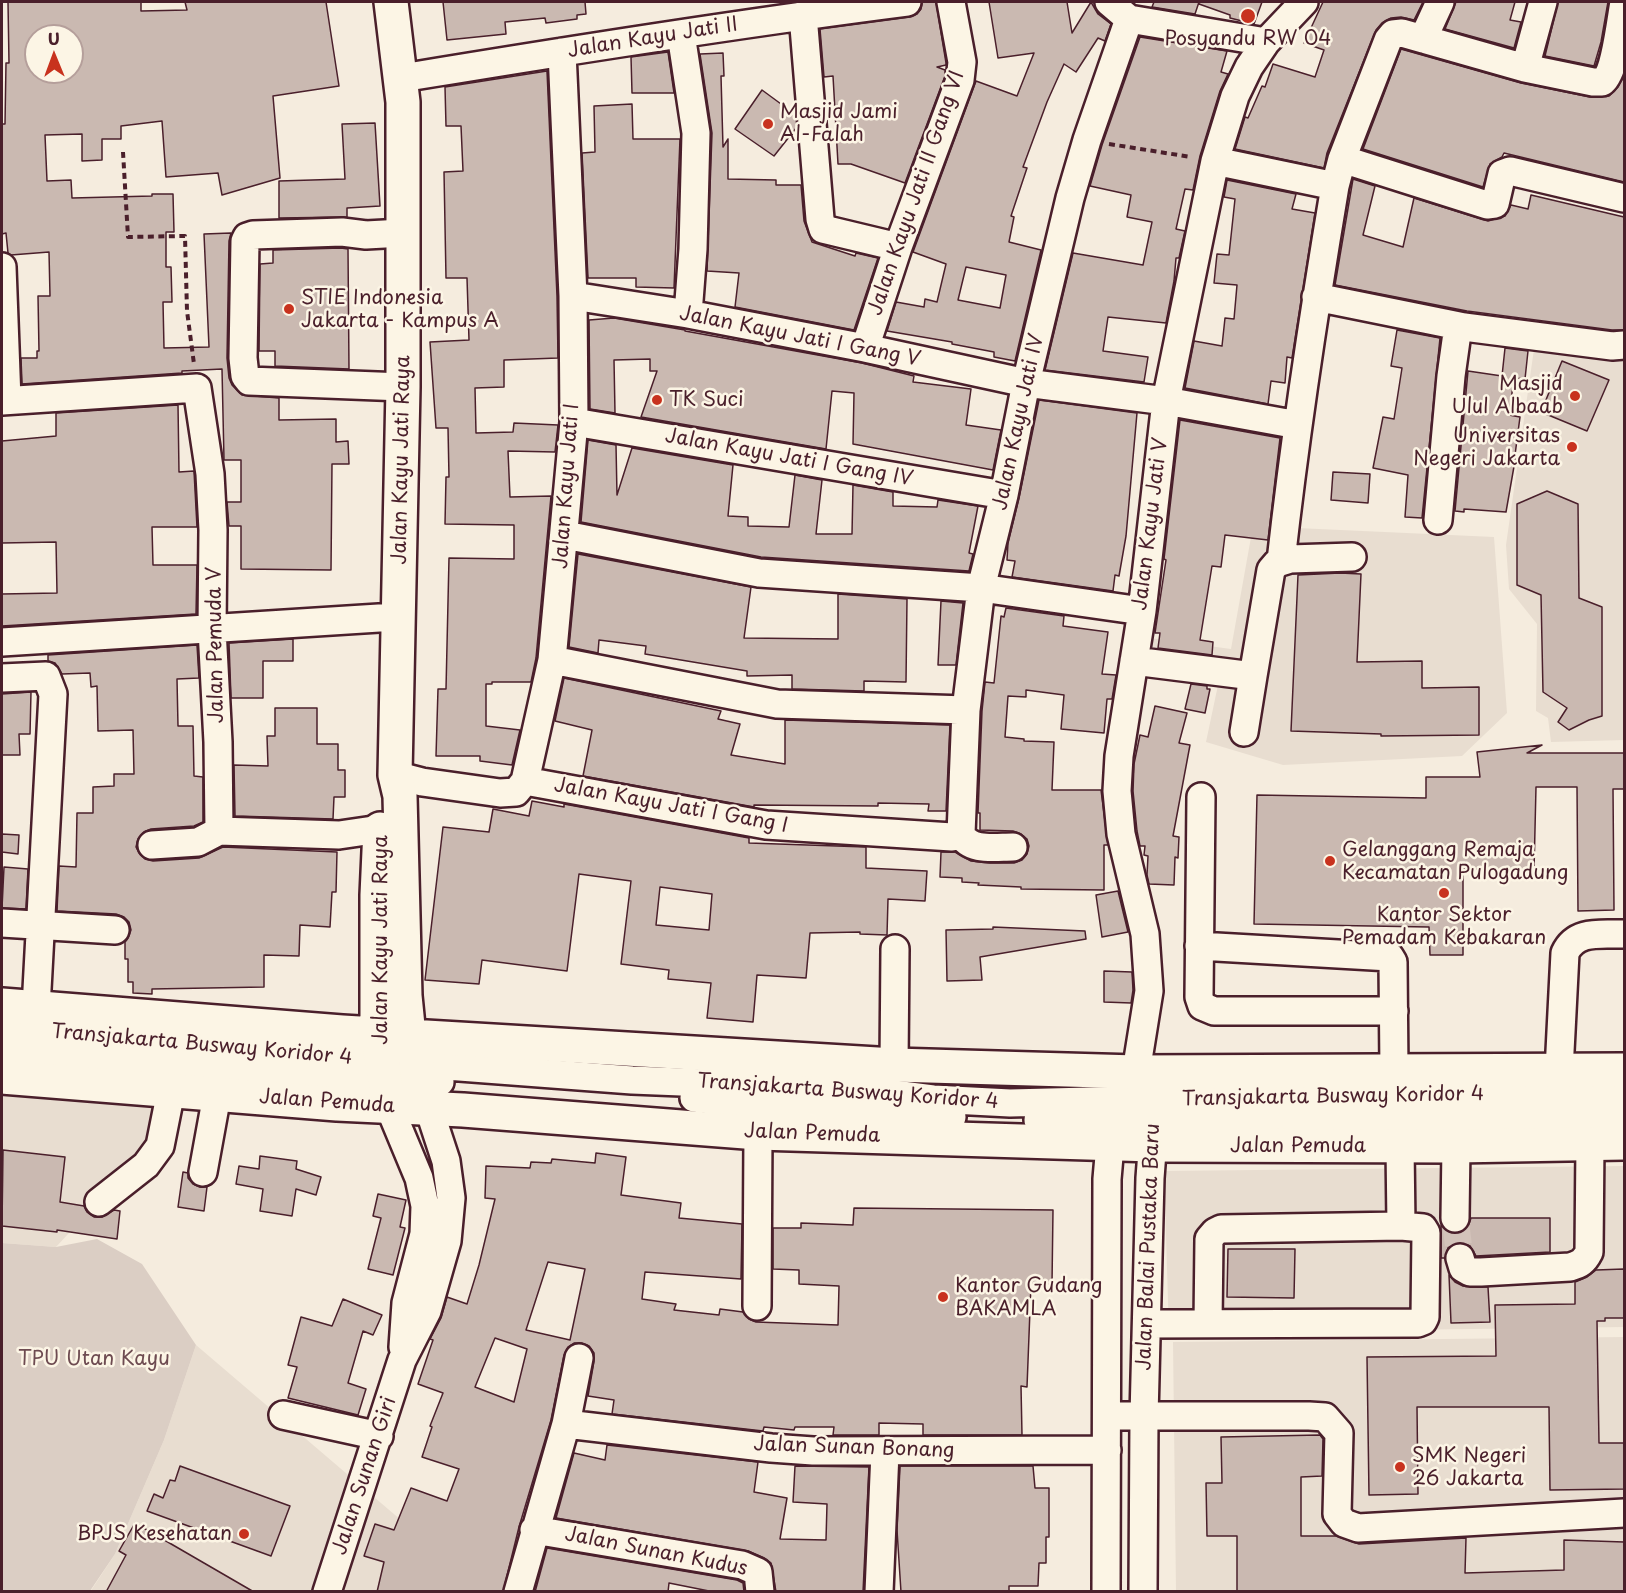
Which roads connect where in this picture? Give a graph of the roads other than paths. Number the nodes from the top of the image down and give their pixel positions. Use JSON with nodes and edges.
{"nodes":[{"id":1,"x":391,"y":2,"type":"edge"},
{"id":2,"x":907,"y":2,"type":"edge"},
{"id":3,"x":951,"y":2,"type":"edge"},
{"id":4,"x":1304,"y":2,"type":"edge"},
{"id":5,"x":1440,"y":2,"type":"edge"},
{"id":6,"x":1543,"y":2,"type":"edge"},
{"id":7,"x":1624,"y":2,"type":"edge"},
{"id":8,"x":1119,"y":10,"type":"edge"},
{"id":9,"x":803,"y":15,"type":"junction"},
{"id":10,"x":681,"y":34,"type":"junction"},
{"id":11,"x":1423,"y":39,"type":"junction"},
{"id":12,"x":1266,"y":42,"type":"junction"},
{"id":13,"x":561,"y":52,"type":"junction"},
{"id":14,"x":1525,"y":68,"type":"junction"},
{"id":15,"x":400,"y":80,"type":"junction"},
{"id":16,"x":1616,"y":80,"type":"edge"},
{"id":17,"x":1342,"y":159,"type":"junction"},
{"id":18,"x":1215,"y":161,"type":"junction"},
{"id":19,"x":1335,"y":186,"type":"junction"},
{"id":20,"x":1624,"y":198,"type":"edge"},
{"id":21,"x":403,"y":233,"type":"junction"},
{"id":22,"x":898,"y":247,"type":"junction"},
{"id":23,"x":2,"y":267,"type":"edge"},
{"id":24,"x":573,"y":296,"type":"junction"},
{"id":25,"x":1316,"y":297,"type":"junction"},
{"id":26,"x":688,"y":315,"type":"junction"},
{"id":27,"x":1458,"y":326,"type":"junction"},
{"id":28,"x":1624,"y":345,"type":"edge"},
{"id":29,"x":865,"y":348,"type":"junction"},
{"id":30,"x":1026,"y":383,"type":"junction"},
{"id":31,"x":403,"y":387,"type":"junction"},
{"id":32,"x":4,"y":400,"type":"edge"},
{"id":33,"x":1166,"y":401,"type":"junction"},
{"id":34,"x":574,"y":422,"type":"junction"},
{"id":35,"x":1298,"y":425,"type":"junction"},
{"id":36,"x":1004,"y":495,"type":"junction"},
{"id":37,"x":1438,"y":520,"type":"dead end"},
{"id":38,"x":565,"y":535,"type":"junction"},
{"id":39,"x":1352,"y":556,"type":"dead end"},
{"id":40,"x":1281,"y":561,"type":"junction"},
{"id":41,"x":981,"y":588,"type":"junction"},
{"id":42,"x":1142,"y":610,"type":"junction"},
{"id":43,"x":400,"y":618,"type":"junction"},
{"id":44,"x":212,"y":629,"type":"junction"},
{"id":45,"x":2,"y":642,"type":"edge"},
{"id":46,"x":552,"y":660,"type":"junction"},
{"id":47,"x":1134,"y":661,"type":"junction"},
{"id":48,"x":1253,"y":676,"type":"junction"},
{"id":49,"x":2,"y":678,"type":"edge"},
{"id":50,"x":966,"y":710,"type":"junction"},
{"id":51,"x":1244,"y":732,"type":"dead end"},
{"id":52,"x":395,"y":775,"type":"junction"},
{"id":53,"x":525,"y":781,"type":"junction"},
{"id":54,"x":1201,"y":797,"type":"dead end"},
{"id":55,"x":380,"y":829,"type":"junction"},
{"id":56,"x":219,"y":831,"type":"junction"},
{"id":57,"x":961,"y":834,"type":"junction"},
{"id":58,"x":152,"y":845,"type":"dead end"},
{"id":59,"x":1014,"y":847,"type":"dead end"},
{"id":60,"x":2,"y":922,"type":"edge"},
{"id":61,"x":39,"y":925,"type":"junction"},
{"id":62,"x":115,"y":930,"type":"dead end"},
{"id":63,"x":1624,"y":934,"type":"edge"},
{"id":64,"x":1199,"y":946,"type":"junction"},
{"id":65,"x":895,"y":949,"type":"dead end"},
{"id":66,"x":2,"y":1005,"type":"edge"},
{"id":67,"x":36,"y":1008,"type":"junction"},
{"id":68,"x":1394,"y":1011,"type":"junction"},
{"id":69,"x":2,"y":1027,"type":"edge"},
{"id":70,"x":2,"y":1054,"type":"edge"},
{"id":71,"x":894,"y":1065,"type":"junction"},
{"id":72,"x":1624,"y":1070,"type":"edge"},
{"id":73,"x":383,"y":1071,"type":"junction"},
{"id":74,"x":1394,"y":1071,"type":"junction"},
{"id":75,"x":1559,"y":1071,"type":"junction"},
{"id":76,"x":419,"y":1073,"type":"junction"},
{"id":77,"x":2,"y":1077,"type":"edge"},
{"id":78,"x":171,"y":1091,"type":"junction"},
{"id":79,"x":217,"y":1095,"type":"junction"},
{"id":80,"x":1624,"y":1095,"type":"edge"},
{"id":81,"x":1149,"y":1110,"type":"junction"},
{"id":82,"x":1624,"y":1120,"type":"edge"},
{"id":83,"x":1113,"y":1122,"type":"junction"},
{"id":84,"x":758,"y":1132,"type":"junction"},
{"id":85,"x":1590,"y":1143,"type":"junction"},
{"id":86,"x":1624,"y":1143,"type":"edge"},
{"id":87,"x":1400,"y":1146,"type":"junction"},
{"id":88,"x":1456,"y":1146,"type":"junction"},
{"id":89,"x":203,"y":1172,"type":"dead end"},
{"id":90,"x":99,"y":1202,"type":"dead end"},
{"id":91,"x":1455,"y":1218,"type":"tunnel mouth"},
{"id":92,"x":1401,"y":1226,"type":"junction"},
{"id":93,"x":1460,"y":1258,"type":"dead end"},
{"id":94,"x":757,"y":1306,"type":"dead end"},
{"id":95,"x":1147,"y":1324,"type":"junction"},
{"id":96,"x":1208,"y":1324,"type":"junction"},
{"id":97,"x":579,"y":1358,"type":"dead end"},
{"id":98,"x":402,"y":1360,"type":"junction"},
{"id":99,"x":283,"y":1415,"type":"dead end"},
{"id":100,"x":1107,"y":1416,"type":"junction"},
{"id":101,"x":1144,"y":1417,"type":"junction"},
{"id":102,"x":566,"y":1424,"type":"junction"},
{"id":103,"x":379,"y":1436,"type":"junction"},
{"id":104,"x":1107,"y":1450,"type":"junction"},
{"id":105,"x":885,"y":1452,"type":"junction"},
{"id":106,"x":1624,"y":1513,"type":"edge"},
{"id":107,"x":534,"y":1530,"type":"junction"},
{"id":108,"x":327,"y":1592,"type":"edge"},
{"id":109,"x":518,"y":1592,"type":"edge"},
{"id":110,"x":760,"y":1592,"type":"edge"},
{"id":111,"x":879,"y":1592,"type":"edge"},
{"id":112,"x":1106,"y":1592,"type":"edge"},
{"id":113,"x":1143,"y":1592,"type":"edge"}],
"edges":[{"from":1,"to":15,"type":"main road","name":"Jalan Kayu Jati Raya"},
{"from":2,"to":9,"type":"street","name":"Jalan Kayu Jati II"},
{"from":3,"to":22,"type":"street","name":"Jalan Kayu Jati II Gang VI"},
{"from":4,"to":12,"type":"street","name":"Jalan Kayu Jati V"},
{"from":5,"to":11,"type":"street"},
{"from":6,"to":14,"type":"street"},
{"from":7,"to":16,"type":"street"},
{"from":8,"to":12,"type":"street","name":"Jalan Kayu Jati IV"},
{"from":8,"to":30,"type":"street","name":"Jalan Kayu Jati IV"},
{"from":9,"to":10,"type":"street","name":"Jalan Kayu Jati II"},
{"from":9,"to":22,"type":"street"},
{"from":10,"to":13,"type":"street","name":"Jalan Kayu Jati II"},
{"from":10,"to":26,"type":"street"},
{"from":11,"to":14,"type":"street"},
{"from":11,"to":17,"type":"street"},
{"from":12,"to":18,"type":"street","name":"Jalan Kayu Jati V"},
{"from":13,"to":15,"type":"street","name":"Jalan Kayu Jati II"},
{"from":13,"to":24,"type":"street","name":"Jalan Kayu Jati I"},
{"from":14,"to":16,"type":"street"},
{"from":15,"to":21,"type":"main road","name":"Jalan Kayu Jati Raya"},
{"from":17,"to":19,"type":"street"},
{"from":17,"to":20,"type":"street"},
{"from":18,"to":19,"type":"street"},
{"from":18,"to":33,"type":"street","name":"Jalan Kayu Jati V"},
{"from":19,"to":25,"type":"street"},
{"from":21,"to":31,"type":"main road","name":"Jalan Kayu Jati Raya"},
{"from":21,"to":31,"type":"street"},
{"from":22,"to":29,"type":"street","name":"Jalan Kayu Jati II Gang VI"},
{"from":23,"to":32,"type":"street"},
{"from":24,"to":26,"type":"street","name":"Jalan Kayu Jati I Gang V"},
{"from":24,"to":34,"type":"street","name":"Jalan Kayu Jati I"},
{"from":25,"to":27,"type":"street"},
{"from":25,"to":35,"type":"street"},
{"from":26,"to":29,"type":"street","name":"Jalan Kayu Jati I Gang V"},
{"from":27,"to":28,"type":"street"},
{"from":27,"to":37,"type":"street"},
{"from":29,"to":30,"type":"street","name":"Jalan Kayu Jati I Gang V"},
{"from":30,"to":33,"type":"street","name":"Jalan Kayu Jati I Gang V"},
{"from":30,"to":36,"type":"street","name":"Jalan Kayu Jati IV"},
{"from":31,"to":43,"type":"main road","name":"Jalan Kayu Jati Raya"},
{"from":32,"to":44,"type":"street","name":"Jalan Pemuda V"},
{"from":33,"to":35,"type":"street","name":"Jalan Kayu Jati I Gang V"},
{"from":33,"to":42,"type":"street","name":"Jalan Kayu Jati V"},
{"from":34,"to":36,"type":"street","name":"Jalan Kayu Jati I Gang IV"},
{"from":34,"to":38,"type":"street","name":"Jalan Kayu Jati I"},
{"from":35,"to":40,"type":"street"},
{"from":36,"to":41,"type":"street","name":"Jalan Kayu Jati IV"},
{"from":38,"to":41,"type":"street"},
{"from":38,"to":46,"type":"street","name":"Jalan Kayu Jati I"},
{"from":39,"to":40,"type":"street"},
{"from":40,"to":48,"type":"street"},
{"from":41,"to":42,"type":"street"},
{"from":41,"to":50,"type":"street","name":"Jalan Kayu Jati IV"},
{"from":42,"to":47,"type":"street","name":"Jalan Kayu Jati V"},
{"from":43,"to":44,"type":"street"},
{"from":43,"to":52,"type":"main road","name":"Jalan Kayu Jati Raya"},
{"from":44,"to":45,"type":"street"},
{"from":44,"to":56,"type":"street","name":"Jalan Pemuda V"},
{"from":46,"to":50,"type":"street"},
{"from":46,"to":53,"type":"street","name":"Jalan Kayu Jati I"},
{"from":47,"to":48,"type":"street"},
{"from":47,"to":81,"type":"street","name":"Jalan Kayu Jati V"},
{"from":48,"to":51,"type":"street"},
{"from":49,"to":61,"type":"street"},
{"from":50,"to":57,"type":"street","name":"Jalan Kayu Jati IV"},
{"from":52,"to":53,"type":"street"},
{"from":52,"to":55,"type":"main road","name":"Jalan Kayu Jati Raya"},
{"from":52,"to":76,"type":"main road","name":"Jalan Kayu Jati Raya"},
{"from":53,"to":57,"type":"street","name":"Jalan Kayu Jati I Gang I"},
{"from":54,"to":64,"type":"street"},
{"from":55,"to":56,"type":"street"},
{"from":55,"to":73,"type":"main road","name":"Jalan Kayu Jati Raya"},
{"from":56,"to":58,"type":"street"},
{"from":57,"to":59,"type":"street"},
{"from":60,"to":61,"type":"street"},
{"from":61,"to":62,"type":"street"},
{"from":61,"to":67,"type":"street"},
{"from":63,"to":75,"type":"street"},
{"from":64,"to":68,"type":"street"},
{"from":64,"to":68,"type":"street"},
{"from":65,"to":71,"type":"street"},
{"from":66,"to":67,"type":"main road","name":"Jalan Pemuda"},
{"from":67,"to":73,"type":"main road","name":"Jalan Pemuda"},
{"from":68,"to":74,"type":"street"},
{"from":69,"to":73,"type":"street","name":"Transjakarta Busway Koridor 4"},
{"from":70,"to":73,"type":"street","name":"Transjakarta Busway Koridor 4"},
{"from":71,"to":76,"type":"main road","name":"Jalan Pemuda"},
{"from":71,"to":81,"type":"main road","name":"Jalan Pemuda"},
{"from":72,"to":75,"type":"main road","name":"Jalan Pemuda"},
{"from":73,"to":76,"type":"main road","name":"Jalan Pemuda"},
{"from":73,"to":76,"type":"main road","name":"Jalan Pemuda"},
{"from":73,"to":79,"type":"main road","name":"Jalan Pemuda"},
{"from":73,"to":98,"type":"street","name":"Jalan Sunan Giri"},
{"from":74,"to":75,"type":"main road","name":"Jalan Pemuda"},
{"from":74,"to":81,"type":"main road","name":"Jalan Pemuda"},
{"from":76,"to":83,"type":"street","name":"Transjakarta Busway Koridor 4"},
{"from":76,"to":84,"type":"main road","name":"Jalan Pemuda"},
{"from":76,"to":98,"type":"street","name":"Jalan Sunan Giri"},
{"from":77,"to":78,"type":"main road","name":"Jalan Pemuda"},
{"from":78,"to":79,"type":"main road","name":"Jalan Pemuda"},
{"from":78,"to":90,"type":"street"},
{"from":79,"to":89,"type":"street"},
{"from":80,"to":81,"type":"street","name":"Transjakarta Busway Koridor 4"},
{"from":81,"to":82,"type":"street","name":"Transjakarta Busway Koridor 4"},
{"from":81,"to":83,"type":"main road","name":"Jalan Pemuda"},
{"from":81,"to":83,"type":"street","name":"Jalan Balai Pustaka Baru"},
{"from":81,"to":87,"type":"main road","name":"Jalan Pemuda"},
{"from":81,"to":95,"type":"street","name":"Jalan Balai Pustaka Baru"},
{"from":83,"to":84,"type":"main road","name":"Jalan Pemuda"},
{"from":83,"to":100,"type":"street","name":"Jalan Balai Pustaka Baru"},
{"from":84,"to":94,"type":"street"},
{"from":85,"to":86,"type":"main road","name":"Jalan Pemuda"},
{"from":85,"to":88,"type":"main road","name":"Jalan Pemuda"},
{"from":85,"to":93,"type":"street"},
{"from":87,"to":88,"type":"main road","name":"Jalan Pemuda"},
{"from":87,"to":92,"type":"street"},
{"from":88,"to":91,"type":"street"},
{"from":92,"to":96,"type":"street"},
{"from":92,"to":96,"type":"street"},
{"from":95,"to":96,"type":"street"},
{"from":95,"to":101,"type":"street","name":"Jalan Balai Pustaka Baru"},
{"from":97,"to":102,"type":"street"},
{"from":98,"to":103,"type":"street","name":"Jalan Sunan Giri"},
{"from":99,"to":103,"type":"street"},
{"from":100,"to":101,"type":"street"},
{"from":100,"to":104,"type":"street","name":"Jalan Balai Pustaka Baru"},
{"from":101,"to":106,"type":"street"},
{"from":101,"to":113,"type":"street","name":"Jalan Balai Pustaka Baru"},
{"from":102,"to":105,"type":"street","name":"Jalan Sunan Bonang"},
{"from":102,"to":107,"type":"street"},
{"from":103,"to":108,"type":"street","name":"Jalan Sunan Giri"},
{"from":104,"to":105,"type":"street","name":"Jalan Sunan Bonang"},
{"from":104,"to":112,"type":"street","name":"Jalan Balai Pustaka Baru"},
{"from":105,"to":111,"type":"street"},
{"from":107,"to":109,"type":"street"},
{"from":107,"to":110,"type":"street","name":"Jalan Sunan Kudus"}]}
